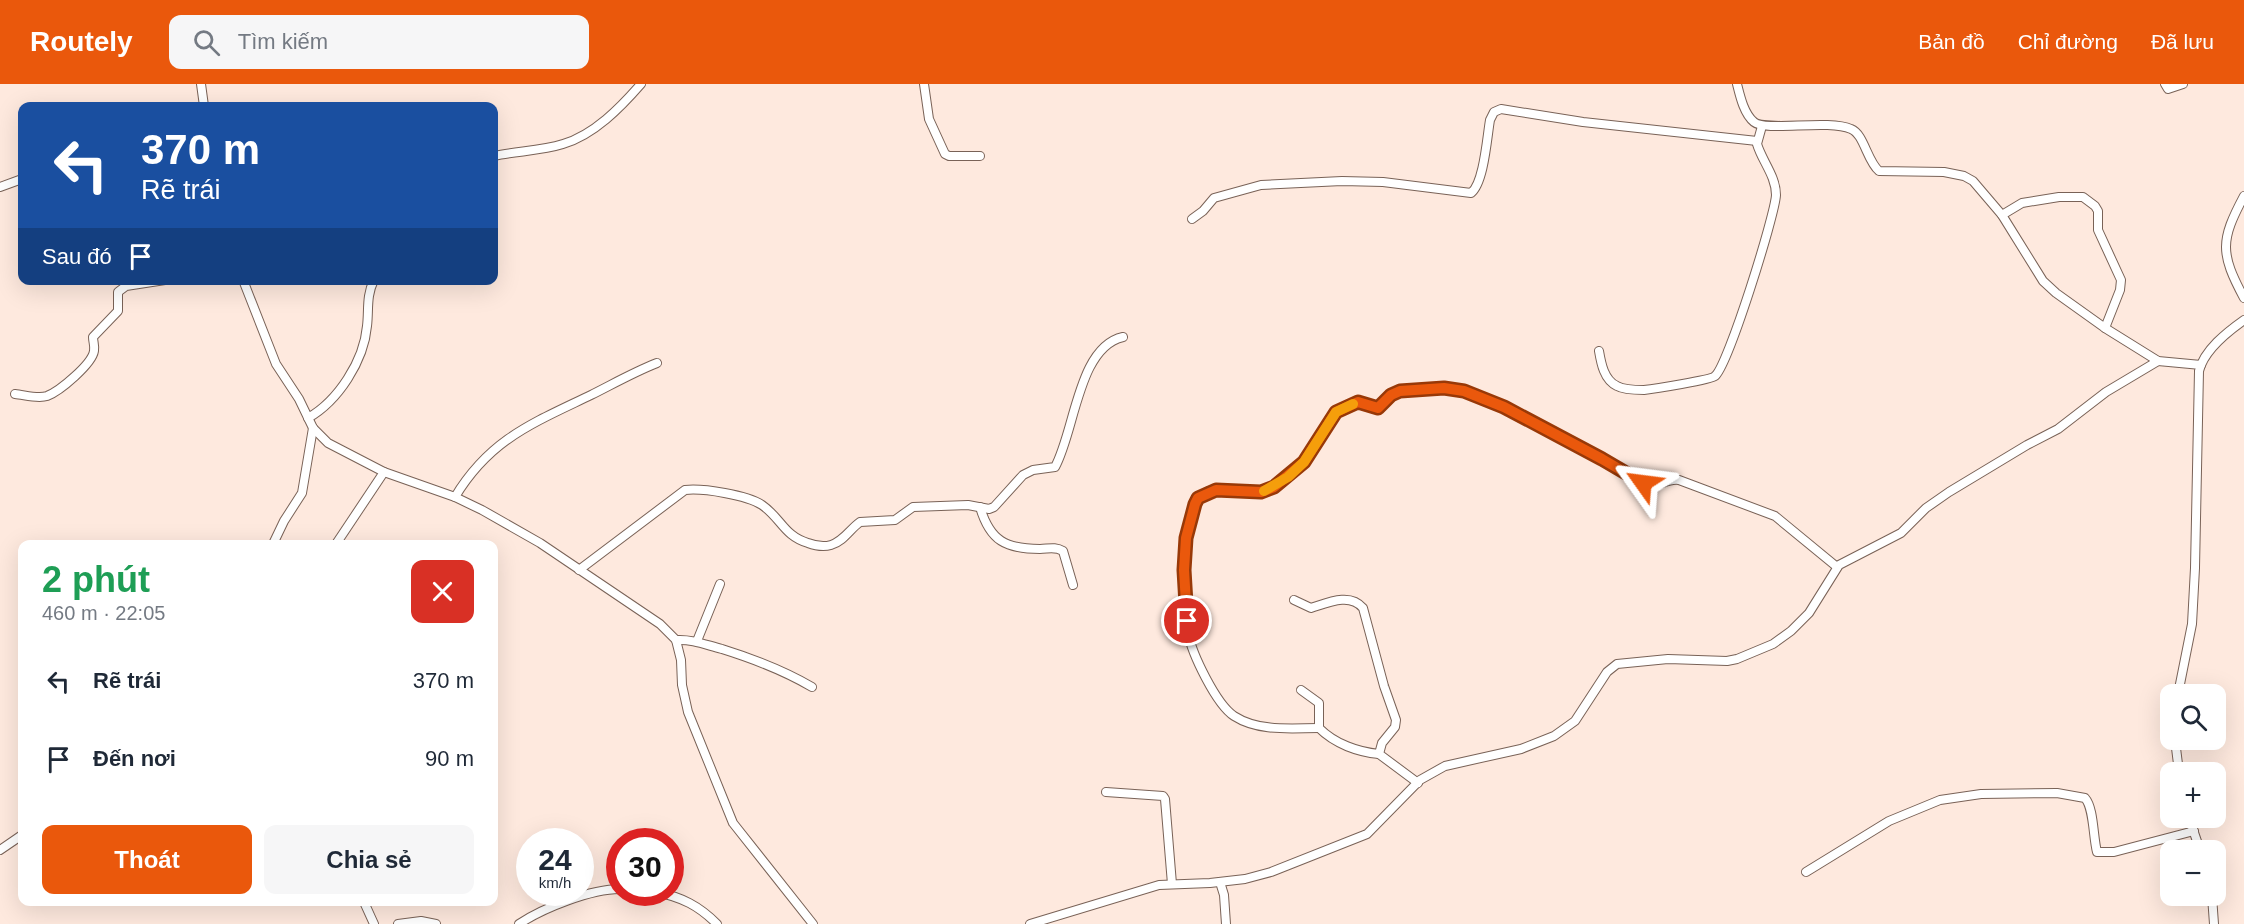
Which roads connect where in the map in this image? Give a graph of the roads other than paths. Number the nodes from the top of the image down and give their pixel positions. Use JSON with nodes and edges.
{"nodes":[{"id":1,"x":201,"y":84,"type":"edge"},
{"id":2,"x":641,"y":84,"type":"edge"},
{"id":3,"x":924,"y":84,"type":"edge"},
{"id":4,"x":1737,"y":84,"type":"edge"},
{"id":5,"x":2165,"y":84,"type":"edge"},
{"id":6,"x":2183,"y":84,"type":"edge"},
{"id":7,"x":203,"y":102,"type":"edge"},
{"id":8,"x":1762,"y":126,"type":"junction"},
{"id":9,"x":1757,"y":141,"type":"junction"},
{"id":10,"x":498,"y":155,"type":"edge"},
{"id":11,"x":980,"y":156,"type":"dead end"},
{"id":12,"x":18,"y":180,"type":"edge"},
{"id":13,"x":0,"y":187,"type":"edge"},
{"id":14,"x":2244,"y":196,"type":"edge"},
{"id":15,"x":2002,"y":215,"type":"junction"},
{"id":16,"x":1192,"y":219,"type":"dead end"},
{"id":17,"x":132,"y":285,"type":"edge"},
{"id":18,"x":245,"y":285,"type":"edge"},
{"id":19,"x":372,"y":285,"type":"edge"},
{"id":20,"x":2244,"y":298,"type":"edge"},
{"id":21,"x":2244,"y":320,"type":"edge"},
{"id":22,"x":2105,"y":328,"type":"junction"},
{"id":23,"x":1124,"y":337,"type":"dead end"},
{"id":24,"x":1599,"y":351,"type":"dead end"},
{"id":25,"x":2158,"y":361,"type":"junction"},
{"id":26,"x":657,"y":363,"type":"dead end"},
{"id":27,"x":2201,"y":365,"type":"junction"},
{"id":28,"x":15,"y":394,"type":"dead end"},
{"id":29,"x":308,"y":418,"type":"junction"},
{"id":30,"x":313,"y":428,"type":"junction"},
{"id":31,"x":384,"y":471,"type":"junction"},
{"id":32,"x":455,"y":498,"type":"junction"},
{"id":33,"x":980,"y":507,"type":"junction"},
{"id":34,"x":275,"y":540,"type":"edge"},
{"id":35,"x":339,"y":540,"type":"edge"},
{"id":36,"x":1837,"y":567,"type":"junction"},
{"id":37,"x":579,"y":570,"type":"junction"},
{"id":38,"x":720,"y":584,"type":"dead end"},
{"id":39,"x":1073,"y":585,"type":"dead end"},
{"id":40,"x":1294,"y":600,"type":"dead end"},
{"id":41,"x":676,"y":640,"type":"junction"},
{"id":42,"x":697,"y":641,"type":"junction"},
{"id":43,"x":2180,"y":684,"type":"edge"},
{"id":44,"x":812,"y":687,"type":"dead end"},
{"id":45,"x":1301,"y":690,"type":"dead end"},
{"id":46,"x":1319,"y":728,"type":"junction"},
{"id":47,"x":1379,"y":754,"type":"junction"},
{"id":48,"x":1418,"y":783,"type":"junction"},
{"id":49,"x":1106,"y":792,"type":"dead end"},
{"id":50,"x":2193,"y":828,"type":"edge"},
{"id":51,"x":2194,"y":831,"type":"junction"},
{"id":52,"x":18,"y":838,"type":"edge"},
{"id":53,"x":2197,"y":840,"type":"edge"},
{"id":54,"x":0,"y":850,"type":"edge"},
{"id":55,"x":1806,"y":872,"type":"dead end"},
{"id":56,"x":1220,"y":882,"type":"junction"},
{"id":57,"x":1172,"y":884,"type":"junction"},
{"id":58,"x":606,"y":890,"type":"edge"},
{"id":59,"x":684,"y":900,"type":"edge"},
{"id":60,"x":366,"y":906,"type":"edge"},
{"id":61,"x":2213,"y":906,"type":"edge"},
{"id":62,"x":374,"y":924,"type":"edge"},
{"id":63,"x":398,"y":924,"type":"edge"},
{"id":64,"x":436,"y":924,"type":"edge"},
{"id":65,"x":519,"y":924,"type":"edge"},
{"id":66,"x":717,"y":924,"type":"edge"},
{"id":67,"x":813,"y":924,"type":"edge"},
{"id":68,"x":1030,"y":924,"type":"edge"},
{"id":69,"x":1226,"y":924,"type":"edge"},
{"id":70,"x":2214,"y":924,"type":"edge"}],
"edges":[{"from":1,"to":7,"type":"street"},
{"from":2,"to":10,"type":"street"},
{"from":3,"to":11,"type":"street"},
{"from":4,"to":8,"type":"street"},
{"from":5,"to":6,"type":"street"},
{"from":8,"to":9,"type":"street"},
{"from":8,"to":15,"type":"street"},
{"from":9,"to":16,"type":"street"},
{"from":9,"to":24,"type":"street"},
{"from":12,"to":13,"type":"street"},
{"from":14,"to":20,"type":"street"},
{"from":15,"to":22,"type":"street"},
{"from":15,"to":22,"type":"street"},
{"from":17,"to":28,"type":"street"},
{"from":18,"to":29,"type":"street"},
{"from":19,"to":29,"type":"street"},
{"from":21,"to":27,"type":"street"},
{"from":22,"to":25,"type":"street"},
{"from":23,"to":33,"type":"street"},
{"from":25,"to":27,"type":"street"},
{"from":25,"to":36,"type":"street"},
{"from":26,"to":32,"type":"street"},
{"from":27,"to":43,"type":"street"},
{"from":29,"to":30,"type":"street"},
{"from":30,"to":31,"type":"street"},
{"from":30,"to":34,"type":"street"},
{"from":31,"to":32,"type":"street"},
{"from":31,"to":35,"type":"street"},
{"from":32,"to":37,"type":"street"},
{"from":33,"to":37,"type":"street"},
{"from":33,"to":39,"type":"street"},
{"from":36,"to":46,"type":"street"},
{"from":36,"to":48,"type":"street"},
{"from":37,"to":41,"type":"street"},
{"from":38,"to":42,"type":"street"},
{"from":40,"to":47,"type":"street"},
{"from":41,"to":42,"type":"street"},
{"from":41,"to":67,"type":"street"},
{"from":42,"to":44,"type":"street"},
{"from":45,"to":46,"type":"street"},
{"from":46,"to":47,"type":"street"},
{"from":47,"to":48,"type":"street"},
{"from":48,"to":56,"type":"street"},
{"from":49,"to":57,"type":"street"},
{"from":50,"to":51,"type":"street"},
{"from":51,"to":53,"type":"street"},
{"from":51,"to":55,"type":"street"},
{"from":52,"to":54,"type":"street"},
{"from":56,"to":57,"type":"street"},
{"from":56,"to":69,"type":"street"},
{"from":57,"to":68,"type":"street"},
{"from":58,"to":65,"type":"street"},
{"from":59,"to":66,"type":"street"},
{"from":60,"to":62,"type":"street"},
{"from":61,"to":70,"type":"street"},
{"from":63,"to":64,"type":"street"}]}
